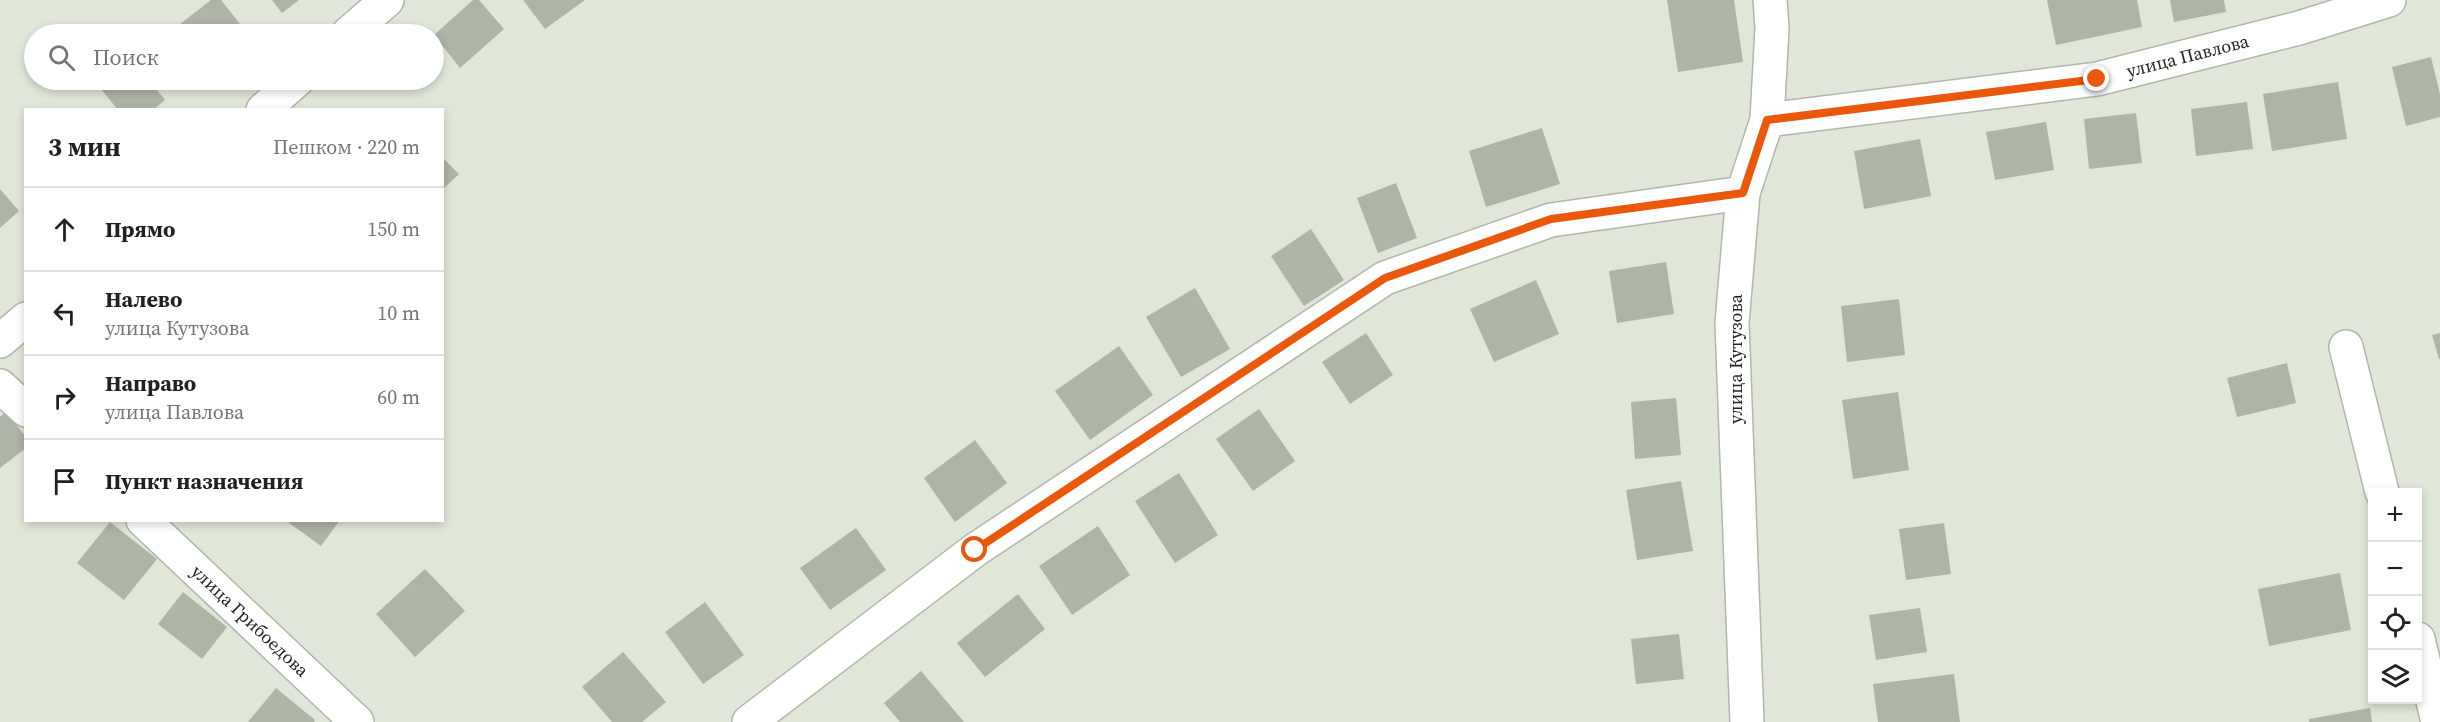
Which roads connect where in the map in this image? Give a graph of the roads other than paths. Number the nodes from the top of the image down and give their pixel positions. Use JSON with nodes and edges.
{"nodes":[{"id":1,"x":387,"y":0,"type":"edge"},
{"id":2,"x":1770,"y":0,"type":"edge"},
{"id":3,"x":2389,"y":0,"type":"edge"},
{"id":4,"x":359,"y":24,"type":"edge"},
{"id":5,"x":286,"y":90,"type":"edge"},
{"id":6,"x":265,"y":108,"type":"edge"},
{"id":7,"x":1767,"y":120,"type":"junction"},
{"id":8,"x":1743,"y":193,"type":"junction"},
{"id":9,"x":24,"y":321,"type":"edge"},
{"id":10,"x":0,"y":341,"type":"edge"},
{"id":11,"x":2346,"y":347,"type":"dead end"},
{"id":12,"x":0,"y":386,"type":"edge"},
{"id":13,"x":24,"y":408,"type":"edge"},
{"id":14,"x":2381,"y":488,"type":"edge"},
{"id":15,"x":145,"y":522,"type":"edge"},
{"id":16,"x":2421,"y":650,"type":"edge"},
{"id":17,"x":357,"y":722,"type":"edge"},
{"id":18,"x":749,"y":722,"type":"edge"},
{"id":19,"x":1747,"y":722,"type":"edge"},
{"id":20,"x":2438,"y":722,"type":"edge"}],
"edges":[{"from":1,"to":4,"type":"street"},
{"from":2,"to":7,"type":"street","name":"улица Кутузова"},
{"from":3,"to":7,"type":"street","name":"улица Павлова"},
{"from":5,"to":6,"type":"street"},
{"from":7,"to":8,"type":"street","name":"улица Кутузова"},
{"from":8,"to":18,"type":"street"},
{"from":8,"to":19,"type":"street","name":"улица Кутузова"},
{"from":9,"to":10,"type":"street"},
{"from":11,"to":14,"type":"street"},
{"from":12,"to":13,"type":"street"},
{"from":15,"to":17,"type":"street","name":"улица Грибоедова"},
{"from":16,"to":20,"type":"street"}]}
